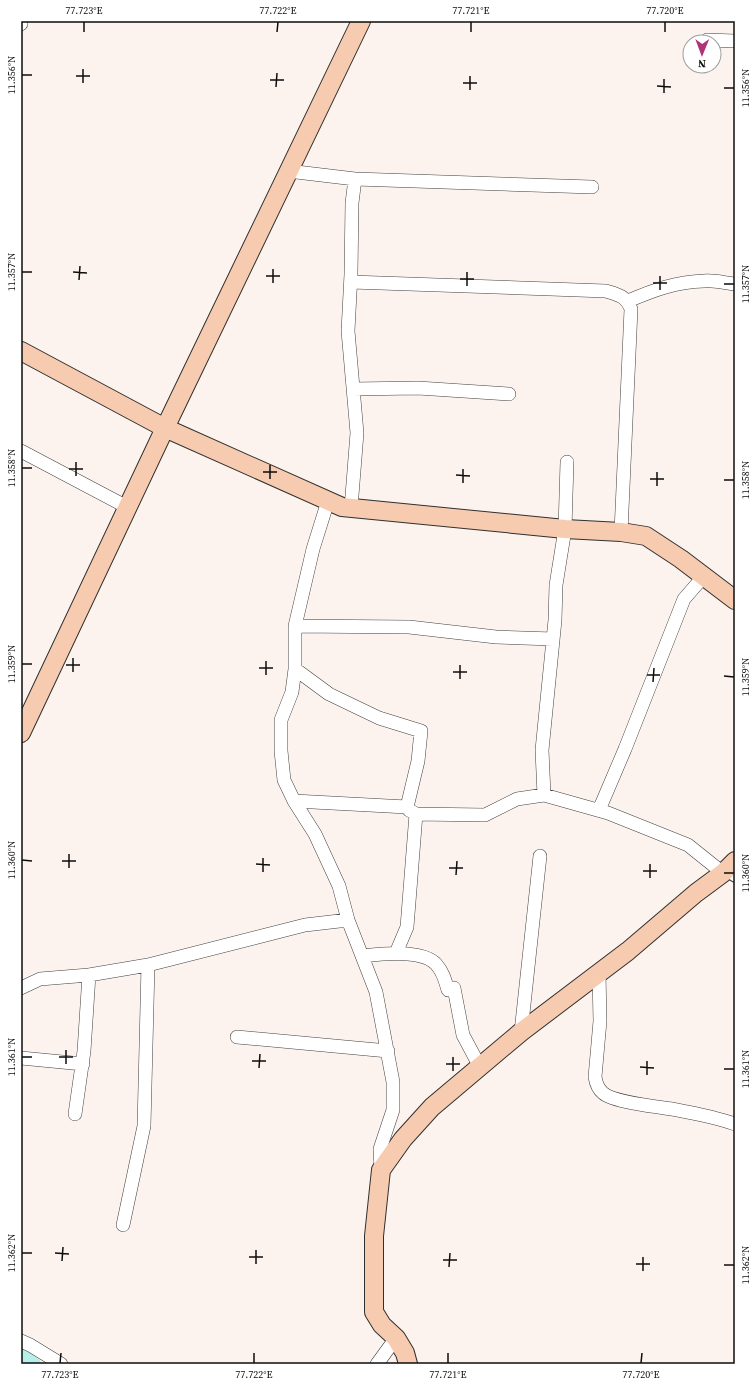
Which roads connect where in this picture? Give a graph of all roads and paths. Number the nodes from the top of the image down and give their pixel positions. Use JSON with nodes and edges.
{"nodes":[{"id":1,"x":360,"y":21,"type":"edge"},
{"id":2,"x":722,"y":41,"type":"edge"},
{"id":3,"x":735,"y":41,"type":"edge"},
{"id":4,"x":288,"y":171,"type":"junction"},
{"id":5,"x":355,"y":179,"type":"junction"},
{"id":6,"x":592,"y":187,"type":"dead end"},
{"id":7,"x":351,"y":282,"type":"junction"},
{"id":8,"x":735,"y":284,"type":"edge"},
{"id":9,"x":628,"y":301,"type":"junction"},
{"id":10,"x":21,"y":351,"type":"edge"},
{"id":11,"x":353,"y":389,"type":"junction"},
{"id":12,"x":509,"y":394,"type":"dead end"},
{"id":13,"x":165,"y":428,"type":"junction"},
{"id":14,"x":21,"y":451,"type":"edge"},
{"id":15,"x":567,"y":462,"type":"dead end"},
{"id":16,"x":328,"y":501,"type":"junction"},
{"id":17,"x":127,"y":507,"type":"junction"},
{"id":18,"x":351,"y":508,"type":"junction"},
{"id":19,"x":565,"y":528,"type":"junction"},
{"id":20,"x":621,"y":532,"type":"junction"},
{"id":21,"x":704,"y":576,"type":"junction"},
{"id":22,"x":735,"y":600,"type":"edge"},
{"id":23,"x":295,"y":626,"type":"junction"},
{"id":24,"x":553,"y":639,"type":"junction"},
{"id":25,"x":295,"y":669,"type":"junction"},
{"id":26,"x":21,"y":733,"type":"edge"},
{"id":27,"x":544,"y":795,"type":"junction"},
{"id":28,"x":294,"y":801,"type":"junction"},
{"id":29,"x":412,"y":810,"type":"junction"},
{"id":30,"x":599,"y":810,"type":"junction"},
{"id":31,"x":540,"y":856,"type":"dead end"},
{"id":32,"x":731,"y":871,"type":"edge"},
{"id":33,"x":348,"y":920,"type":"junction"},
{"id":34,"x":396,"y":953,"type":"junction"},
{"id":35,"x":362,"y":956,"type":"junction"},
{"id":36,"x":148,"y":965,"type":"junction"},
{"id":37,"x":600,"y":973,"type":"junction"},
{"id":38,"x":89,"y":975,"type":"junction"},
{"id":39,"x":21,"y":988,"type":"edge"},
{"id":40,"x":521,"y":1032,"type":"junction"},
{"id":41,"x":237,"y":1037,"type":"dead end"},
{"id":42,"x":388,"y":1051,"type":"junction"},
{"id":43,"x":21,"y":1058,"type":"edge"},
{"id":44,"x":83,"y":1064,"type":"junction"},
{"id":45,"x":480,"y":1067,"type":"junction"},
{"id":46,"x":75,"y":1114,"type":"dead end"},
{"id":47,"x":735,"y":1124,"type":"edge"},
{"id":48,"x":381,"y":1170,"type":"junction"},
{"id":49,"x":123,"y":1225,"type":"dead end"},
{"id":50,"x":21,"y":1341,"type":"edge"},
{"id":51,"x":403,"y":1352,"type":"edge"},
{"id":52,"x":61,"y":1364,"type":"edge"},
{"id":53,"x":377,"y":1364,"type":"edge"}],
"edges":[{"from":1,"to":4,"type":"street"},
{"from":2,"to":3,"type":"street"},
{"from":4,"to":5,"type":"street"},
{"from":4,"to":13,"type":"street"},
{"from":5,"to":6,"type":"street"},
{"from":5,"to":7,"type":"street"},
{"from":7,"to":9,"type":"street"},
{"from":7,"to":11,"type":"street"},
{"from":8,"to":9,"type":"street"},
{"from":9,"to":20,"type":"street"},
{"from":10,"to":13,"type":"street"},
{"from":11,"to":12,"type":"street"},
{"from":11,"to":18,"type":"street"},
{"from":13,"to":16,"type":"street"},
{"from":13,"to":17,"type":"street"},
{"from":14,"to":17,"type":"street"},
{"from":15,"to":19,"type":"street"},
{"from":16,"to":18,"type":"street"},
{"from":16,"to":23,"type":"street"},
{"from":17,"to":26,"type":"street"},
{"from":18,"to":19,"type":"street"},
{"from":19,"to":20,"type":"street"},
{"from":19,"to":24,"type":"street"},
{"from":20,"to":21,"type":"street"},
{"from":21,"to":22,"type":"street"},
{"from":21,"to":30,"type":"street"},
{"from":23,"to":24,"type":"street"},
{"from":23,"to":25,"type":"street"},
{"from":24,"to":27,"type":"street"},
{"from":25,"to":28,"type":"street"},
{"from":25,"to":29,"type":"street"},
{"from":27,"to":29,"type":"street"},
{"from":27,"to":30,"type":"street"},
{"from":28,"to":29,"type":"street"},
{"from":28,"to":33,"type":"street"},
{"from":29,"to":34,"type":"street"},
{"from":30,"to":32,"type":"street"},
{"from":31,"to":40,"type":"street"},
{"from":32,"to":37,"type":"street"},
{"from":33,"to":35,"type":"street"},
{"from":33,"to":36,"type":"street"},
{"from":34,"to":35,"type":"street"},
{"from":34,"to":45,"type":"street"},
{"from":35,"to":42,"type":"street"},
{"from":36,"to":38,"type":"street"},
{"from":36,"to":49,"type":"street"},
{"from":37,"to":40,"type":"street"},
{"from":37,"to":47,"type":"street"},
{"from":38,"to":39,"type":"street"},
{"from":38,"to":44,"type":"street"},
{"from":40,"to":45,"type":"street"},
{"from":41,"to":42,"type":"street"},
{"from":42,"to":48,"type":"street"},
{"from":43,"to":44,"type":"street"},
{"from":44,"to":46,"type":"street"},
{"from":45,"to":48,"type":"street"},
{"from":48,"to":51,"type":"street"},
{"from":50,"to":52,"type":"street"},
{"from":51,"to":53,"type":"street"}]}
